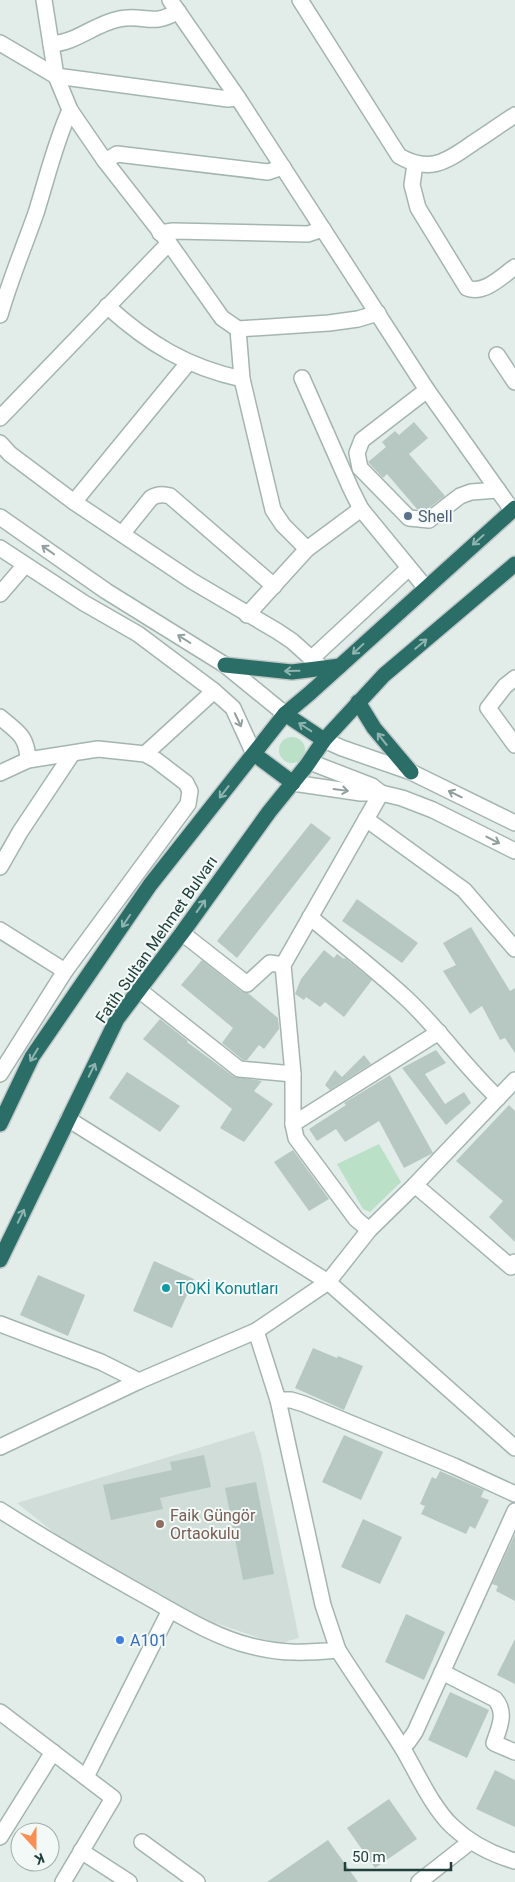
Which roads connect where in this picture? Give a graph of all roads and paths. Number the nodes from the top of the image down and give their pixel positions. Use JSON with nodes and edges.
{"nodes":[{"id":1,"x":44,"y":0,"type":"edge"},
{"id":2,"x":300,"y":0,"type":"edge"},
{"id":3,"x":174,"y":5,"type":"edge"},
{"id":4,"x":0,"y":43,"type":"edge"},
{"id":5,"x":51,"y":44,"type":"junction"},
{"id":6,"x":56,"y":76,"type":"junction"},
{"id":7,"x":238,"y":98,"type":"junction"},
{"id":8,"x":70,"y":110,"type":"junction"},
{"id":9,"x":515,"y":115,"type":"edge"},
{"id":10,"x":105,"y":161,"type":"junction"},
{"id":11,"x":414,"y":164,"type":"junction"},
{"id":12,"x":283,"y":167,"type":"junction"},
{"id":13,"x":323,"y":228,"type":"junction"},
{"id":14,"x":165,"y":238,"type":"junction"},
{"id":15,"x":515,"y":266,"type":"edge"},
{"id":16,"x":4,"y":284,"type":"edge"},
{"id":17,"x":107,"y":306,"type":"junction"},
{"id":18,"x":378,"y":313,"type":"junction"},
{"id":19,"x":0,"y":315,"type":"edge"},
{"id":20,"x":238,"y":329,"type":"junction"},
{"id":21,"x":497,"y":356,"type":"dead end"},
{"id":22,"x":188,"y":363,"type":"junction"},
{"id":23,"x":302,"y":378,"type":"dead end"},
{"id":24,"x":242,"y":380,"type":"junction"},
{"id":25,"x":515,"y":382,"type":"edge"},
{"id":26,"x":427,"y":390,"type":"junction"},
{"id":27,"x":0,"y":418,"type":"edge"},
{"id":28,"x":0,"y":442,"type":"edge"},
{"id":29,"x":498,"y":490,"type":"junction"},
{"id":30,"x":74,"y":502,"type":"junction"},
{"id":31,"x":361,"y":508,"type":"junction"},
{"id":32,"x":514,"y":509,"type":"edge"},
{"id":33,"x":0,"y":517,"type":"edge"},
{"id":34,"x":122,"y":534,"type":"junction"},
{"id":35,"x":0,"y":548,"type":"edge"},
{"id":36,"x":308,"y":549,"type":"junction"},
{"id":37,"x":515,"y":564,"type":"edge"},
{"id":38,"x":25,"y":565,"type":"junction"},
{"id":39,"x":409,"y":568,"type":"junction"},
{"id":40,"x":274,"y":586,"type":"junction"},
{"id":41,"x":425,"y":587,"type":"junction"},
{"id":42,"x":0,"y":594,"type":"edge"},
{"id":43,"x":248,"y":615,"type":"junction"},
{"id":44,"x":317,"y":663,"type":"junction"},
{"id":45,"x":225,"y":665,"type":"junction"},
{"id":46,"x":340,"y":666,"type":"junction"},
{"id":47,"x":515,"y":678,"type":"edge"},
{"id":48,"x":214,"y":691,"type":"junction"},
{"id":49,"x":358,"y":702,"type":"junction"},
{"id":50,"x":285,"y":714,"type":"junction"},
{"id":51,"x":0,"y":718,"type":"edge"},
{"id":52,"x":324,"y":740,"type":"junction"},
{"id":53,"x":515,"y":745,"type":"edge"},
{"id":54,"x":72,"y":754,"type":"junction"},
{"id":55,"x":145,"y":754,"type":"junction"},
{"id":56,"x":254,"y":754,"type":"junction"},
{"id":57,"x":28,"y":760,"type":"junction"},
{"id":58,"x":310,"y":762,"type":"junction"},
{"id":59,"x":410,"y":772,"type":"junction"},
{"id":60,"x":0,"y":773,"type":"edge"},
{"id":61,"x":293,"y":784,"type":"junction"},
{"id":62,"x":381,"y":793,"type":"junction"},
{"id":63,"x":402,"y":798,"type":"junction"},
{"id":64,"x":366,"y":819,"type":"junction"},
{"id":65,"x":515,"y":824,"type":"edge"},
{"id":66,"x":515,"y":851,"type":"edge"},
{"id":67,"x":0,"y":868,"type":"edge"},
{"id":68,"x":310,"y":917,"type":"junction"},
{"id":69,"x":0,"y":930,"type":"edge"},
{"id":70,"x":182,"y":933,"type":"junction"},
{"id":71,"x":515,"y":948,"type":"edge"},
{"id":72,"x":283,"y":965,"type":"junction"},
{"id":73,"x":65,"y":971,"type":"junction"},
{"id":74,"x":139,"y":990,"type":"junction"},
{"id":75,"x":439,"y":1032,"type":"junction"},
{"id":76,"x":0,"y":1074,"type":"edge"},
{"id":77,"x":293,"y":1074,"type":"junction"},
{"id":78,"x":515,"y":1080,"type":"edge"},
{"id":79,"x":498,"y":1098,"type":"junction"},
{"id":80,"x":68,"y":1119,"type":"junction"},
{"id":81,"x":0,"y":1124,"type":"edge"},
{"id":82,"x":294,"y":1124,"type":"junction"},
{"id":83,"x":415,"y":1185,"type":"junction"},
{"id":84,"x":369,"y":1230,"type":"junction"},
{"id":85,"x":0,"y":1260,"type":"edge"},
{"id":86,"x":515,"y":1262,"type":"edge"},
{"id":87,"x":328,"y":1282,"type":"junction"},
{"id":88,"x":0,"y":1324,"type":"edge"},
{"id":89,"x":256,"y":1331,"type":"junction"},
{"id":90,"x":138,"y":1381,"type":"junction"},
{"id":91,"x":278,"y":1400,"type":"junction"},
{"id":92,"x":0,"y":1447,"type":"edge"},
{"id":93,"x":515,"y":1448,"type":"edge"},
{"id":94,"x":515,"y":1494,"type":"edge"},
{"id":95,"x":0,"y":1510,"type":"edge"},
{"id":96,"x":515,"y":1511,"type":"edge"},
{"id":97,"x":170,"y":1610,"type":"junction"},
{"id":98,"x":338,"y":1650,"type":"junction"},
{"id":99,"x":442,"y":1672,"type":"junction"},
{"id":100,"x":0,"y":1712,"type":"edge"},
{"id":101,"x":402,"y":1747,"type":"junction"},
{"id":102,"x":53,"y":1752,"type":"junction"},
{"id":103,"x":515,"y":1752,"type":"edge"},
{"id":104,"x":86,"y":1777,"type":"junction"},
{"id":105,"x":0,"y":1837,"type":"edge"},
{"id":106,"x":142,"y":1842,"type":"dead end"},
{"id":107,"x":470,"y":1842,"type":"junction"},
{"id":108,"x":81,"y":1851,"type":"junction"},
{"id":109,"x":515,"y":1861,"type":"edge"},
{"id":110,"x":63,"y":1882,"type":"edge"},
{"id":111,"x":129,"y":1882,"type":"edge"},
{"id":112,"x":197,"y":1882,"type":"edge"},
{"id":113,"x":419,"y":1882,"type":"edge"}],
"edges":[{"from":1,"to":5,"type":"street"},
{"from":2,"to":11,"type":"street"},
{"from":3,"to":5,"type":"street"},
{"from":3,"to":7,"type":"street"},
{"from":4,"to":6,"type":"street"},
{"from":5,"to":6,"type":"street"},
{"from":6,"to":7,"type":"street"},
{"from":6,"to":8,"type":"street"},
{"from":7,"to":12,"type":"street"},
{"from":8,"to":10,"type":"street"},
{"from":8,"to":16,"type":"street"},
{"from":9,"to":11,"type":"street"},
{"from":10,"to":12,"type":"street"},
{"from":10,"to":14,"type":"street"},
{"from":11,"to":15,"type":"street"},
{"from":12,"to":13,"type":"street"},
{"from":13,"to":14,"type":"street"},
{"from":13,"to":18,"type":"street"},
{"from":14,"to":17,"type":"street"},
{"from":14,"to":20,"type":"street"},
{"from":16,"to":19,"type":"street"},
{"from":17,"to":22,"type":"street"},
{"from":17,"to":27,"type":"street"},
{"from":18,"to":20,"type":"street"},
{"from":18,"to":26,"type":"street"},
{"from":20,"to":24,"type":"street"},
{"from":21,"to":25,"type":"street"},
{"from":22,"to":24,"type":"street"},
{"from":22,"to":30,"type":"street"},
{"from":23,"to":31,"type":"street"},
{"from":24,"to":36,"type":"street"},
{"from":26,"to":29,"type":"street"},
{"from":26,"to":29,"type":"street"},
{"from":28,"to":30,"type":"street"},
{"from":29,"to":32,"type":"street"},
{"from":30,"to":34,"type":"street"},
{"from":31,"to":36,"type":"street"},
{"from":31,"to":39,"type":"street"},
{"from":32,"to":41,"type":"highway","one_way":true},
{"from":45,"to":33,"type":"street","one_way":true},
{"from":34,"to":40,"type":"street"},
{"from":34,"to":43,"type":"street"},
{"from":35,"to":38,"type":"street"},
{"from":36,"to":40,"type":"street"},
{"from":49,"to":37,"type":"highway","one_way":true},
{"from":38,"to":42,"type":"street"},
{"from":38,"to":48,"type":"street"},
{"from":39,"to":41,"type":"street"},
{"from":39,"to":44,"type":"street"},
{"from":40,"to":43,"type":"street"},
{"from":41,"to":46,"type":"highway","one_way":true},
{"from":43,"to":44,"type":"street"},
{"from":44,"to":45,"type":"highway","one_way":true},
{"from":44,"to":46,"type":"highway"},
{"from":45,"to":50,"type":"street"},
{"from":46,"to":50,"type":"highway"},
{"from":47,"to":53,"type":"street"},
{"from":48,"to":55,"type":"street"},
{"from":48,"to":56,"type":"street","one_way":true},
{"from":49,"to":52,"type":"highway"},
{"from":59,"to":49,"type":"highway","one_way":true},
{"from":52,"to":50,"type":"highway","one_way":true},
{"from":50,"to":56,"type":"highway","name":"Fatih Sultan Mehmet Bulvarı"},
{"from":51,"to":57,"type":"street"},
{"from":52,"to":58,"type":"highway","name":"Fatih Sultan Mehmet Bulvarı"},
{"from":52,"to":59,"type":"street"},
{"from":54,"to":55,"type":"street"},
{"from":54,"to":57,"type":"street"},
{"from":54,"to":67,"type":"street"},
{"from":55,"to":73,"type":"street"},
{"from":56,"to":61,"type":"highway"},
{"from":56,"to":81,"type":"highway","name":"Fatih Sultan Mehmet Bulvarı","one_way":true},
{"from":57,"to":60,"type":"street"},
{"from":58,"to":61,"type":"highway","name":"Fatih Sultan Mehmet Bulvarı"},
{"from":58,"to":62,"type":"street"},
{"from":59,"to":63,"type":"street"},
{"from":65,"to":59,"type":"street","one_way":true},
{"from":61,"to":62,"type":"street","one_way":true},
{"from":70,"to":61,"type":"highway","name":"Fatih Sultan Mehmet Bulvarı","one_way":true},
{"from":62,"to":63,"type":"street"},
{"from":62,"to":64,"type":"street"},
{"from":63,"to":66,"type":"street","one_way":true},
{"from":64,"to":68,"type":"street"},
{"from":64,"to":71,"type":"street"},
{"from":68,"to":72,"type":"street"},
{"from":68,"to":75,"type":"street"},
{"from":69,"to":73,"type":"street"},
{"from":70,"to":72,"type":"street"},
{"from":70,"to":74,"type":"highway","name":"Fatih Sultan Mehmet Bulvarı"},
{"from":72,"to":77,"type":"street"},
{"from":73,"to":76,"type":"street"},
{"from":74,"to":77,"type":"street"},
{"from":80,"to":74,"type":"highway","name":"Fatih Sultan Mehmet Bulvarı","one_way":true},
{"from":75,"to":79,"type":"street"},
{"from":75,"to":82,"type":"street"},
{"from":77,"to":82,"type":"street"},
{"from":78,"to":79,"type":"street"},
{"from":79,"to":83,"type":"street"},
{"from":85,"to":80,"type":"highway","name":"Fatih Sultan Mehmet Bulvarı","one_way":true},
{"from":80,"to":87,"type":"street"},
{"from":82,"to":84,"type":"street"},
{"from":83,"to":84,"type":"street"},
{"from":83,"to":86,"type":"street"},
{"from":84,"to":87,"type":"street"},
{"from":87,"to":89,"type":"street"},
{"from":87,"to":93,"type":"street"},
{"from":88,"to":90,"type":"street"},
{"from":89,"to":90,"type":"street"},
{"from":89,"to":91,"type":"street"},
{"from":90,"to":92,"type":"street"},
{"from":91,"to":94,"type":"street"},
{"from":91,"to":98,"type":"street"},
{"from":95,"to":97,"type":"street"},
{"from":96,"to":99,"type":"street"},
{"from":97,"to":98,"type":"street"},
{"from":97,"to":104,"type":"street"},
{"from":98,"to":101,"type":"street"},
{"from":99,"to":101,"type":"street"},
{"from":99,"to":103,"type":"street"},
{"from":100,"to":102,"type":"street"},
{"from":101,"to":107,"type":"street"},
{"from":102,"to":104,"type":"street"},
{"from":102,"to":105,"type":"street"},
{"from":104,"to":108,"type":"street"},
{"from":106,"to":112,"type":"street"},
{"from":107,"to":109,"type":"street"},
{"from":107,"to":113,"type":"street"},
{"from":108,"to":110,"type":"street"},
{"from":108,"to":111,"type":"street"}]}
